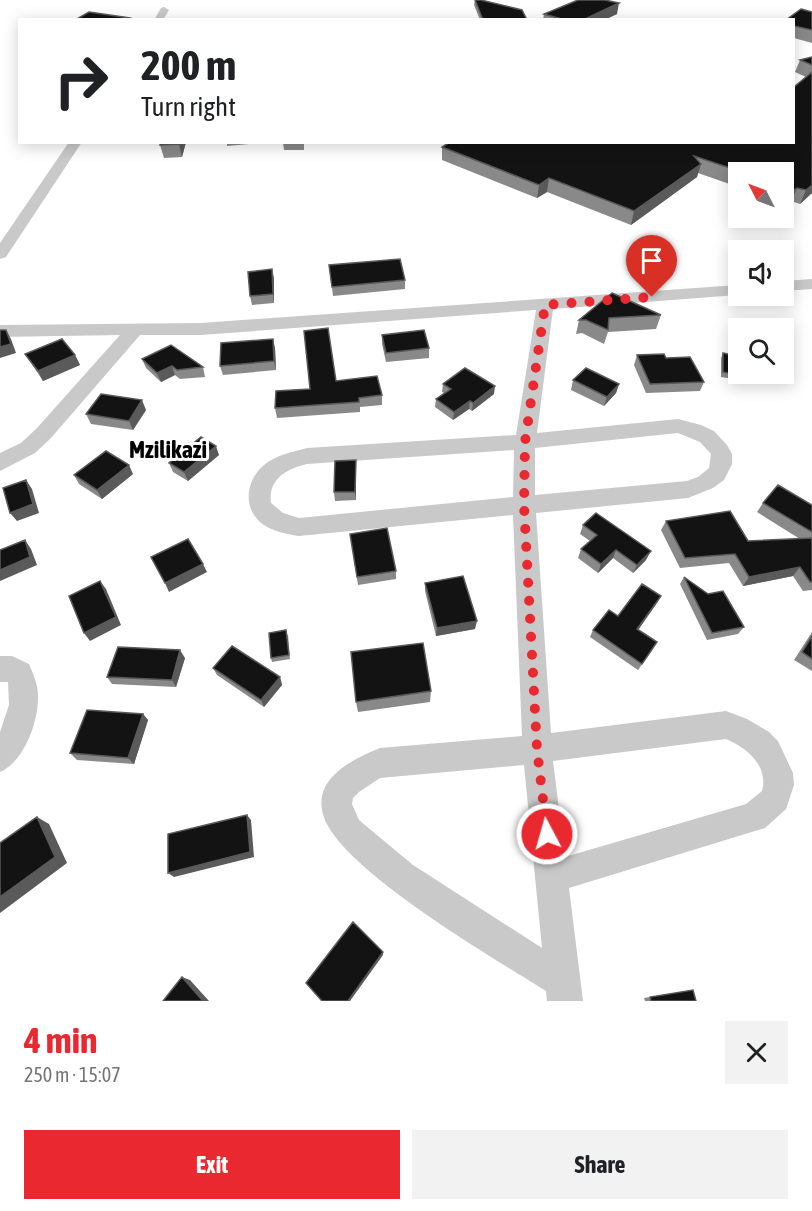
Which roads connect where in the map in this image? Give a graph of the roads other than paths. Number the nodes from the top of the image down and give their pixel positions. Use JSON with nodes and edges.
{"nodes":[{"id":1,"x":164,"y":10,"type":"dead end"},
{"id":2,"x":159,"y":18,"type":"edge"},
{"id":3,"x":75,"y":144,"type":"edge"},
{"id":4,"x":0,"y":254,"type":"edge"},
{"id":5,"x":812,"y":284,"type":"edge"},
{"id":6,"x":794,"y":285,"type":"edge"},
{"id":7,"x":728,"y":291,"type":"edge"},
{"id":8,"x":545,"y":305,"type":"junction"},
{"id":9,"x":0,"y":331,"type":"edge"},
{"id":10,"x":134,"y":331,"type":"junction"},
{"id":11,"x":525,"y":442,"type":"junction"},
{"id":12,"x":0,"y":463,"type":"edge"},
{"id":13,"x":524,"y":505,"type":"junction"},
{"id":14,"x":0,"y":669,"type":"edge"},
{"id":15,"x":537,"y":749,"type":"junction"},
{"id":16,"x":0,"y":757,"type":"edge"},
{"id":17,"x":552,"y":877,"type":"junction"},
{"id":18,"x":563,"y":991,"type":"edge"}],
"edges":[{"from":1,"to":2,"type":"street"},
{"from":3,"to":4,"type":"street"},
{"from":5,"to":6,"type":"street"},
{"from":7,"to":8,"type":"street"},
{"from":8,"to":10,"type":"street"},
{"from":8,"to":11,"type":"street"},
{"from":9,"to":10,"type":"street"},
{"from":10,"to":12,"type":"street"},
{"from":11,"to":13,"type":"street"},
{"from":11,"to":13,"type":"street"},
{"from":11,"to":13,"type":"street"},
{"from":13,"to":15,"type":"street"},
{"from":14,"to":16,"type":"street"},
{"from":15,"to":17,"type":"street"},
{"from":15,"to":17,"type":"street"},
{"from":15,"to":18,"type":"street"},
{"from":17,"to":18,"type":"street"}]}
